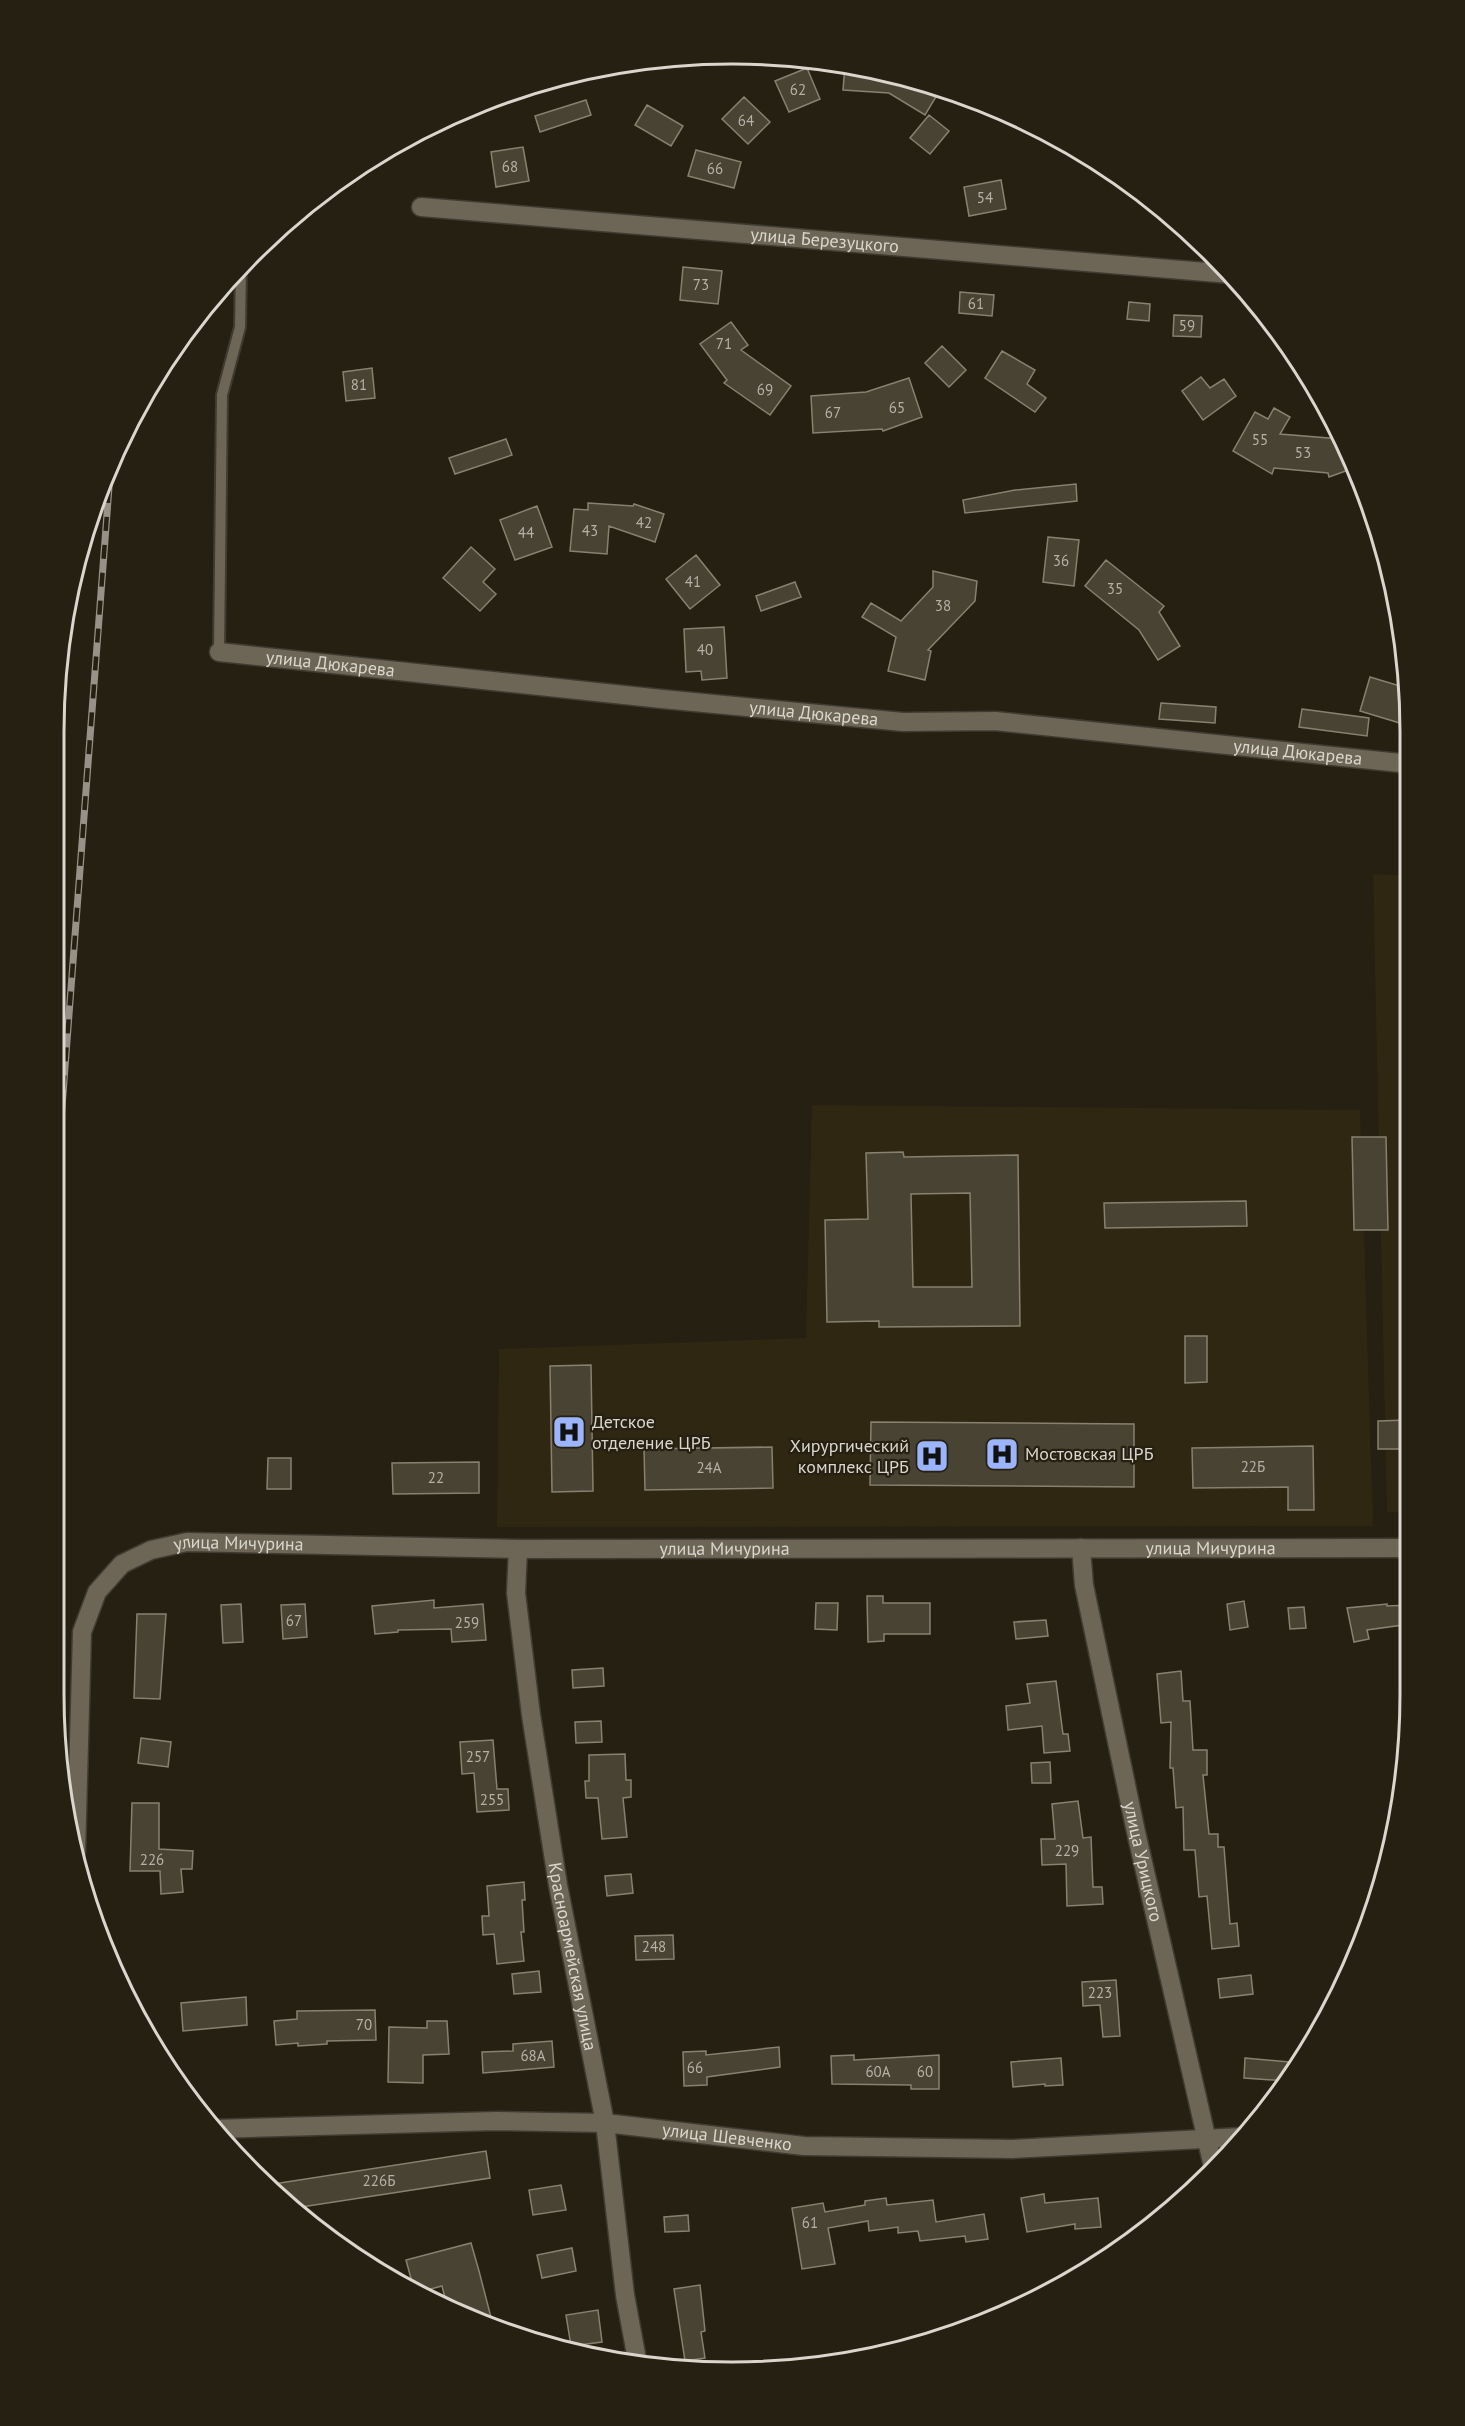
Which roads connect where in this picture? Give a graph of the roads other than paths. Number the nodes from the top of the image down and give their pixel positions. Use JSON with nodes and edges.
{"nodes":[{"id":1,"x":421,"y":207,"type":"dead end"},
{"id":2,"x":1217,"y":273,"type":"edge"},
{"id":3,"x":241,"y":281,"type":"edge"},
{"id":4,"x":219,"y":652,"type":"joint"},
{"id":5,"x":1400,"y":763,"type":"edge"},
{"id":6,"x":1081,"y":1548,"type":"junction"},
{"id":7,"x":1400,"y":1548,"type":"edge"},
{"id":8,"x":518,"y":1549,"type":"junction"},
{"id":9,"x":77,"y":1823,"type":"edge"},
{"id":10,"x":605,"y":2123,"type":"junction"},
{"id":11,"x":226,"y":2129,"type":"edge"},
{"id":12,"x":1206,"y":2137,"type":"junction"},
{"id":13,"x":1232,"y":2137,"type":"edge"},
{"id":14,"x":1211,"y":2159,"type":"edge"},
{"id":15,"x":636,"y":2355,"type":"edge"}],
"edges":[{"from":1,"to":2,"type":"street","name":"улица Березуцкого"},
{"from":3,"to":4,"type":"lane"},
{"from":4,"to":5,"type":"street","name":"улица Дюкарева"},
{"from":6,"to":7,"type":"street","name":"улица Мичурина"},
{"from":6,"to":8,"type":"street","name":"улица Мичурина"},
{"from":6,"to":12,"type":"street","name":"улица Урицкого"},
{"from":8,"to":9,"type":"street","name":"улица Мичурина"},
{"from":8,"to":10,"type":"street","name":"Красноармейская улица"},
{"from":10,"to":11,"type":"street","name":"улица Шевченко"},
{"from":10,"to":12,"type":"street","name":"улица Шевченко"},
{"from":10,"to":15,"type":"street","name":"Красноармейская улица"},
{"from":12,"to":13,"type":"street","name":"улица Шевченко"},
{"from":12,"to":14,"type":"street","name":"улица Урицкого"}]}
